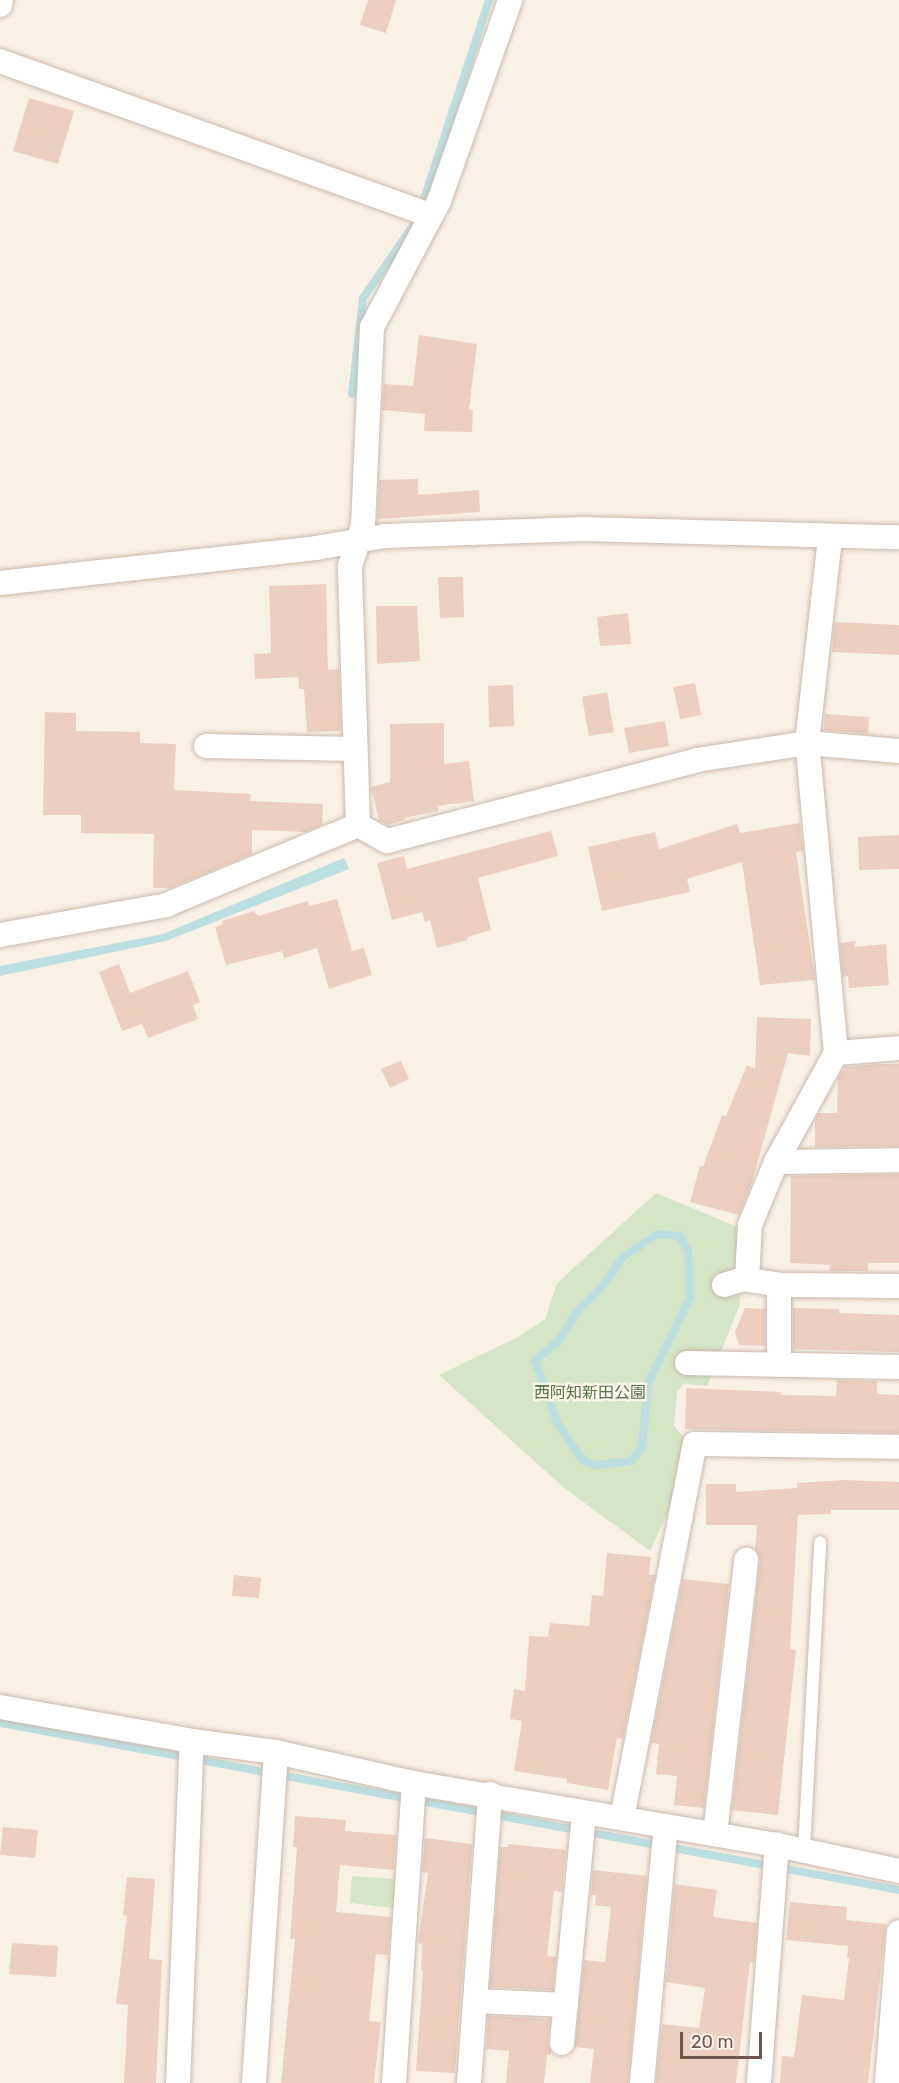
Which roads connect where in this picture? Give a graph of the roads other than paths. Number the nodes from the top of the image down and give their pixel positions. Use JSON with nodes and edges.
{"nodes":[{"id":1,"x":1,"y":0,"type":"edge"},
{"id":2,"x":510,"y":0,"type":"edge"},
{"id":3,"x":0,"y":5,"type":"edge"},
{"id":4,"x":0,"y":61,"type":"edge"},
{"id":5,"x":431,"y":215,"type":"junction"},
{"id":6,"x":830,"y":537,"type":"junction"},
{"id":7,"x":899,"y":537,"type":"edge"},
{"id":8,"x":357,"y":542,"type":"junction"},
{"id":9,"x":0,"y":583,"type":"edge"},
{"id":10,"x":807,"y":743,"type":"junction"},
{"id":11,"x":206,"y":746,"type":"dead end"},
{"id":12,"x":355,"y":749,"type":"junction"},
{"id":13,"x":899,"y":751,"type":"edge"},
{"id":14,"x":358,"y":825,"type":"junction"},
{"id":15,"x":0,"y":936,"type":"edge"},
{"id":16,"x":899,"y":1048,"type":"edge"},
{"id":17,"x":836,"y":1053,"type":"junction"},
{"id":18,"x":899,"y":1160,"type":"edge"},
{"id":19,"x":776,"y":1162,"type":"junction"},
{"id":20,"x":779,"y":1285,"type":"junction"},
{"id":21,"x":899,"y":1286,"type":"edge"},
{"id":22,"x":687,"y":1363,"type":"dead end"},
{"id":23,"x":779,"y":1365,"type":"junction"},
{"id":24,"x":899,"y":1367,"type":"edge"},
{"id":25,"x":899,"y":1447,"type":"edge"},
{"id":26,"x":820,"y":1542,"type":"dead end"},
{"id":27,"x":746,"y":1560,"type":"dead end"},
{"id":28,"x":0,"y":1707,"type":"edge"},
{"id":29,"x":192,"y":1741,"type":"junction"},
{"id":30,"x":276,"y":1753,"type":"junction"},
{"id":31,"x":414,"y":1784,"type":"junction"},
{"id":32,"x":490,"y":1796,"type":"junction"},
{"id":33,"x":584,"y":1814,"type":"junction"},
{"id":34,"x":622,"y":1818,"type":"junction"},
{"id":35,"x":666,"y":1827,"type":"junction"},
{"id":36,"x":715,"y":1834,"type":"junction"},
{"id":37,"x":777,"y":1846,"type":"junction"},
{"id":38,"x":804,"y":1851,"type":"junction"},
{"id":39,"x":899,"y":1864,"type":"edge"},
{"id":40,"x":899,"y":1872,"type":"edge"},
{"id":41,"x":899,"y":1932,"type":"edge"},
{"id":42,"x":476,"y":2001,"type":"junction"},
{"id":43,"x":566,"y":2005,"type":"junction"},
{"id":44,"x":562,"y":2043,"type":"dead end"},
{"id":45,"x":178,"y":2083,"type":"edge"},
{"id":46,"x":254,"y":2083,"type":"edge"},
{"id":47,"x":394,"y":2083,"type":"edge"},
{"id":48,"x":469,"y":2083,"type":"edge"},
{"id":49,"x":642,"y":2083,"type":"edge"},
{"id":50,"x":759,"y":2083,"type":"edge"},
{"id":51,"x":887,"y":2083,"type":"edge"}],
"edges":[{"from":1,"to":3,"type":"street"},
{"from":2,"to":5,"type":"street"},
{"from":4,"to":5,"type":"street"},
{"from":5,"to":8,"type":"street"},
{"from":6,"to":7,"type":"street"},
{"from":6,"to":8,"type":"street"},
{"from":6,"to":10,"type":"street"},
{"from":8,"to":9,"type":"street"},
{"from":8,"to":12,"type":"street"},
{"from":10,"to":13,"type":"street"},
{"from":10,"to":14,"type":"street"},
{"from":10,"to":17,"type":"street"},
{"from":11,"to":12,"type":"street"},
{"from":12,"to":14,"type":"street"},
{"from":14,"to":15,"type":"street"},
{"from":16,"to":17,"type":"street"},
{"from":17,"to":19,"type":"street"},
{"from":18,"to":19,"type":"street"},
{"from":19,"to":20,"type":"street"},
{"from":20,"to":21,"type":"street"},
{"from":20,"to":23,"type":"street"},
{"from":22,"to":23,"type":"street"},
{"from":23,"to":24,"type":"street"},
{"from":25,"to":34,"type":"street"},
{"from":26,"to":38,"type":"lane"},
{"from":27,"to":36,"type":"street"},
{"from":28,"to":29,"type":"street"},
{"from":29,"to":30,"type":"street"},
{"from":29,"to":45,"type":"street"},
{"from":30,"to":31,"type":"street"},
{"from":30,"to":46,"type":"street"},
{"from":31,"to":32,"type":"street"},
{"from":31,"to":47,"type":"street"},
{"from":32,"to":33,"type":"street"},
{"from":32,"to":42,"type":"street"},
{"from":33,"to":34,"type":"street"},
{"from":33,"to":43,"type":"street"},
{"from":34,"to":35,"type":"street"},
{"from":35,"to":36,"type":"street"},
{"from":35,"to":49,"type":"street"},
{"from":36,"to":37,"type":"street"},
{"from":37,"to":38,"type":"street"},
{"from":37,"to":50,"type":"street"},
{"from":38,"to":40,"type":"street"},
{"from":39,"to":40,"type":"street"},
{"from":41,"to":51,"type":"street"},
{"from":42,"to":43,"type":"street"},
{"from":42,"to":48,"type":"street"},
{"from":43,"to":44,"type":"street"}]}
